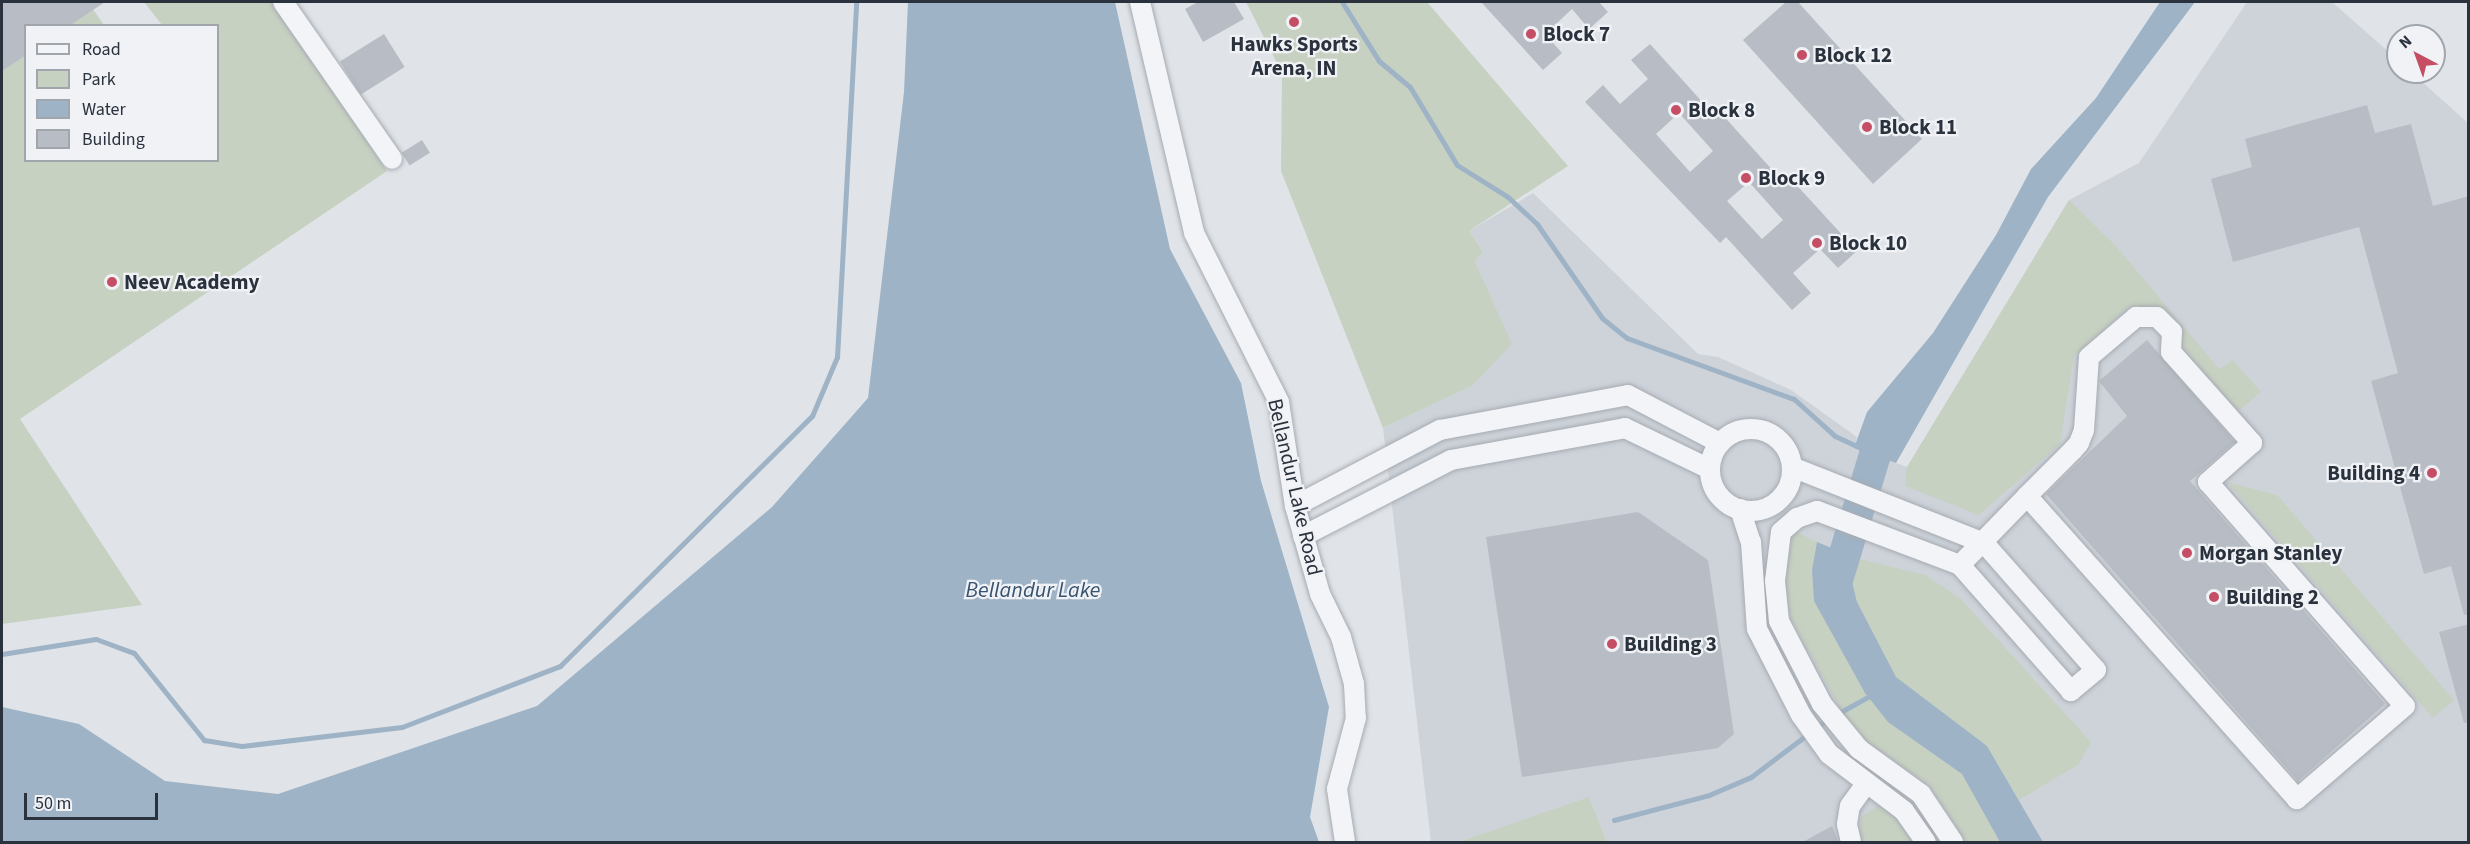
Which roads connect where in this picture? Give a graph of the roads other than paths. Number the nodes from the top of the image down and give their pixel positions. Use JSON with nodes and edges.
{"nodes":[{"id":1,"x":283,"y":2,"type":"edge"},
{"id":2,"x":1140,"y":2,"type":"edge"},
{"id":3,"x":392,"y":159,"type":"dead end"},
{"id":4,"x":1658,"y":411,"type":"junction"},
{"id":5,"x":1495,"y":420,"type":"junction"},
{"id":6,"x":1647,"y":439,"type":"junction"},
{"id":7,"x":1720,"y":443,"type":"junction"},
{"id":8,"x":1498,"y":452,"type":"junction"},
{"id":9,"x":1792,"y":467,"type":"junction"},
{"id":10,"x":1710,"y":468,"type":"junction"},
{"id":11,"x":2027,"y":496,"type":"junction"},
{"id":12,"x":1779,"y":500,"type":"junction"},
{"id":13,"x":1295,"y":506,"type":"junction"},
{"id":14,"x":1740,"y":509,"type":"junction"},
{"id":15,"x":1795,"y":519,"type":"junction"},
{"id":16,"x":1303,"y":536,"type":"junction"},
{"id":17,"x":1982,"y":542,"type":"junction"},
{"id":18,"x":1960,"y":565,"type":"junction"},
{"id":19,"x":1866,"y":783,"type":"junction"},
{"id":20,"x":1346,"y":843,"type":"edge"},
{"id":21,"x":1851,"y":843,"type":"edge"},
{"id":22,"x":1926,"y":843,"type":"edge"},
{"id":23,"x":1953,"y":843,"type":"edge"}],
"edges":[{"from":1,"to":3,"type":"street"},
{"from":2,"to":13,"type":"street","name":"Bellandur Lake Road"},
{"from":4,"to":5,"type":"street"},
{"from":4,"to":6,"type":"street"},
{"from":4,"to":7,"type":"street"},
{"from":5,"to":8,"type":"street"},
{"from":5,"to":13,"type":"street"},
{"from":6,"to":8,"type":"street"},
{"from":6,"to":10,"type":"street"},
{"from":7,"to":9,"type":"street"},
{"from":7,"to":10,"type":"street"},
{"from":8,"to":16,"type":"street"},
{"from":9,"to":12,"type":"street"},
{"from":9,"to":17,"type":"street"},
{"from":10,"to":14,"type":"street"},
{"from":11,"to":11,"type":"street"},
{"from":11,"to":17,"type":"street"},
{"from":12,"to":14,"type":"street"},
{"from":12,"to":15,"type":"street"},
{"from":13,"to":16,"type":"street","name":"Bellandur Lake Road"},
{"from":14,"to":19,"type":"street"},
{"from":15,"to":18,"type":"street"},
{"from":15,"to":23,"type":"street"},
{"from":16,"to":20,"type":"street","name":"Bellandur Lake Road"},
{"from":17,"to":18,"type":"street"},
{"from":17,"to":18,"type":"street"},
{"from":19,"to":21,"type":"street"},
{"from":19,"to":22,"type":"street"}]}
